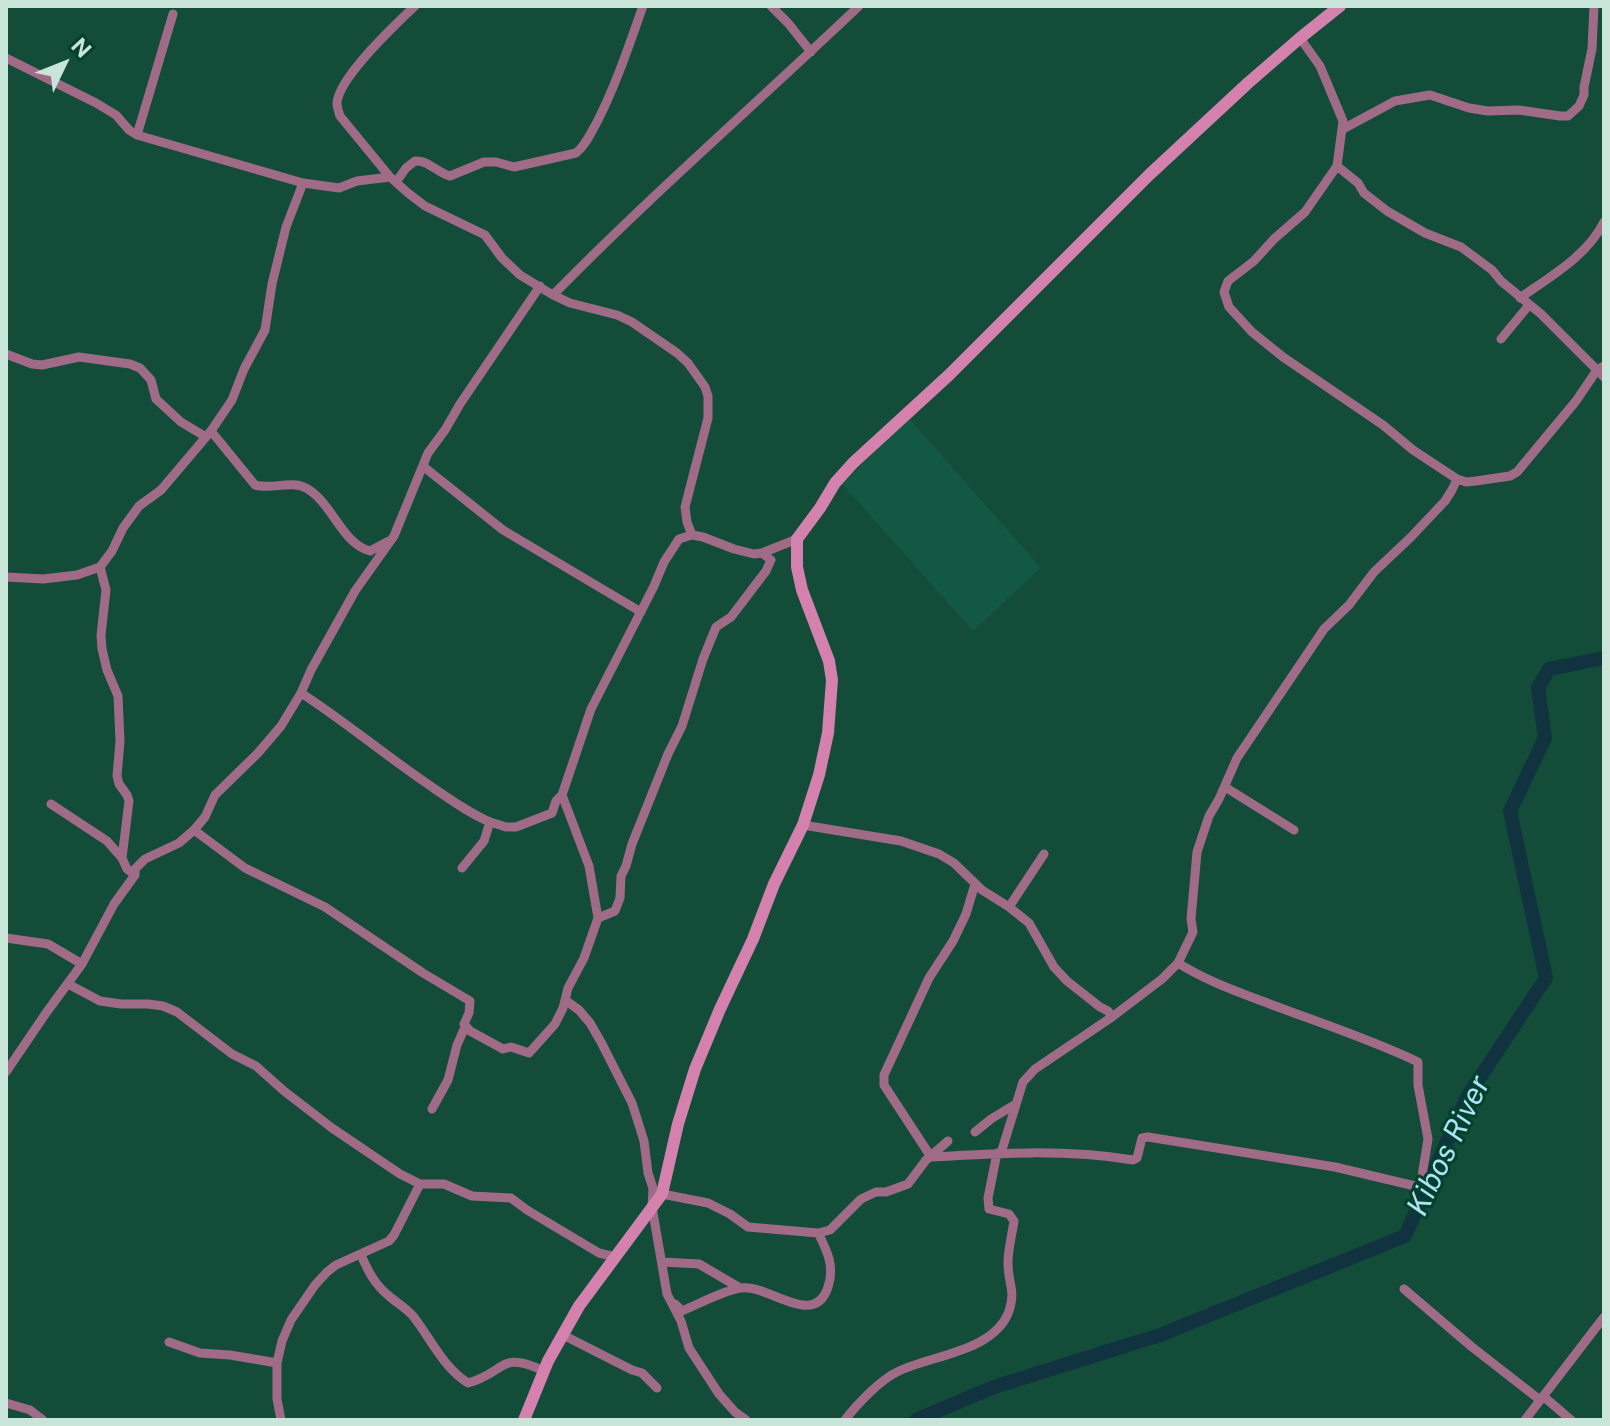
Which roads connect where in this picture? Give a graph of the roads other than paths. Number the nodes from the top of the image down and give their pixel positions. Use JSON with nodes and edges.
{"nodes":[{"id":1,"x":415,"y":6,"type":"edge"},
{"id":2,"x":643,"y":6,"type":"edge"},
{"id":3,"x":771,"y":6,"type":"edge"},
{"id":4,"x":859,"y":6,"type":"edge"},
{"id":5,"x":1340,"y":6,"type":"edge"},
{"id":6,"x":1594,"y":6,"type":"edge"},
{"id":7,"x":173,"y":14,"type":"dead end"},
{"id":8,"x":1300,"y":38,"type":"junction"},
{"id":9,"x":811,"y":52,"type":"junction"},
{"id":10,"x":6,"y":58,"type":"edge"},
{"id":11,"x":1343,"y":129,"type":"junction"},
{"id":12,"x":137,"y":135,"type":"junction"},
{"id":13,"x":1337,"y":166,"type":"junction"},
{"id":14,"x":393,"y":179,"type":"junction"},
{"id":15,"x":303,"y":183,"type":"junction"},
{"id":16,"x":1604,"y":222,"type":"edge"},
{"id":17,"x":540,"y":286,"type":"junction"},
{"id":18,"x":553,"y":295,"type":"junction"},
{"id":19,"x":1520,"y":298,"type":"junction"},
{"id":20,"x":1529,"y":305,"type":"junction"},
{"id":21,"x":1501,"y":339,"type":"dead end"},
{"id":22,"x":6,"y":354,"type":"edge"},
{"id":23,"x":1602,"y":371,"type":"edge"},
{"id":24,"x":208,"y":434,"type":"junction"},
{"id":25,"x":424,"y":467,"type":"junction"},
{"id":26,"x":1457,"y":479,"type":"junction"},
{"id":27,"x":692,"y":535,"type":"junction"},
{"id":28,"x":797,"y":539,"type":"junction"},
{"id":29,"x":391,"y":540,"type":"junction"},
{"id":30,"x":762,"y":553,"type":"junction"},
{"id":31,"x":100,"y":567,"type":"junction"},
{"id":32,"x":6,"y":577,"type":"edge"},
{"id":33,"x":641,"y":612,"type":"junction"},
{"id":34,"x":301,"y":693,"type":"junction"},
{"id":35,"x":1225,"y":787,"type":"junction"},
{"id":36,"x":562,"y":795,"type":"junction"},
{"id":37,"x":51,"y":804,"type":"dead end"},
{"id":38,"x":490,"y":822,"type":"junction"},
{"id":39,"x":803,"y":825,"type":"junction"},
{"id":40,"x":194,"y":830,"type":"junction"},
{"id":41,"x":1294,"y":830,"type":"dead end"},
{"id":42,"x":1044,"y":854,"type":"dead end"},
{"id":43,"x":122,"y":858,"type":"junction"},
{"id":44,"x":462,"y":868,"type":"dead end"},
{"id":45,"x":135,"y":875,"type":"junction"},
{"id":46,"x":975,"y":884,"type":"junction"},
{"id":47,"x":1009,"y":907,"type":"junction"},
{"id":48,"x":598,"y":918,"type":"junction"},
{"id":49,"x":6,"y":938,"type":"edge"},
{"id":50,"x":1178,"y":963,"type":"junction"},
{"id":51,"x":82,"y":964,"type":"junction"},
{"id":52,"x":68,"y":984,"type":"junction"},
{"id":53,"x":565,"y":1000,"type":"junction"},
{"id":54,"x":1112,"y":1017,"type":"junction"},
{"id":55,"x":465,"y":1027,"type":"junction"},
{"id":56,"x":6,"y":1072,"type":"edge"},
{"id":57,"x":1014,"y":1105,"type":"junction"},
{"id":58,"x":432,"y":1109,"type":"dead end"},
{"id":59,"x":975,"y":1132,"type":"dead end"},
{"id":60,"x":948,"y":1141,"type":"dead end"},
{"id":61,"x":999,"y":1153,"type":"junction"},
{"id":62,"x":931,"y":1157,"type":"junction"},
{"id":63,"x":420,"y":1184,"type":"junction"},
{"id":64,"x":662,"y":1194,"type":"junction"},
{"id":65,"x":652,"y":1207,"type":"junction"},
{"id":66,"x":818,"y":1233,"type":"junction"},
{"id":67,"x":361,"y":1255,"type":"junction"},
{"id":68,"x":616,"y":1257,"type":"junction"},
{"id":69,"x":663,"y":1262,"type":"junction"},
{"id":70,"x":740,"y":1288,"type":"junction"},
{"id":71,"x":1404,"y":1289,"type":"dead end"},
{"id":72,"x":670,"y":1300,"type":"junction"},
{"id":73,"x":1604,"y":1317,"type":"edge"},
{"id":74,"x":563,"y":1335,"type":"junction"},
{"id":75,"x":169,"y":1342,"type":"dead end"},
{"id":76,"x":277,"y":1363,"type":"junction"},
{"id":77,"x":544,"y":1371,"type":"junction"},
{"id":78,"x":657,"y":1388,"type":"dead end"},
{"id":79,"x":1542,"y":1398,"type":"junction"},
{"id":80,"x":6,"y":1403,"type":"edge"},
{"id":81,"x":43,"y":1420,"type":"edge"},
{"id":82,"x":281,"y":1420,"type":"edge"},
{"id":83,"x":524,"y":1420,"type":"edge"},
{"id":84,"x":746,"y":1420,"type":"edge"},
{"id":85,"x":845,"y":1420,"type":"edge"},
{"id":86,"x":1525,"y":1420,"type":"edge"},
{"id":87,"x":1571,"y":1420,"type":"edge"}],
"edges":[{"from":1,"to":14,"type":"street"},
{"from":2,"to":14,"type":"street"},
{"from":3,"to":9,"type":"street"},
{"from":4,"to":9,"type":"street"},
{"from":5,"to":8,"type":"main road"},
{"from":6,"to":11,"type":"street"},
{"from":7,"to":12,"type":"street"},
{"from":8,"to":11,"type":"street"},
{"from":8,"to":28,"type":"main road"},
{"from":9,"to":18,"type":"street"},
{"from":10,"to":12,"type":"street"},
{"from":11,"to":13,"type":"street"},
{"from":12,"to":15,"type":"street"},
{"from":13,"to":19,"type":"street"},
{"from":13,"to":26,"type":"street"},
{"from":14,"to":15,"type":"street"},
{"from":14,"to":17,"type":"street"},
{"from":15,"to":24,"type":"street"},
{"from":16,"to":19,"type":"street"},
{"from":17,"to":18,"type":"street"},
{"from":17,"to":25,"type":"street"},
{"from":18,"to":27,"type":"street"},
{"from":19,"to":20,"type":"street"},
{"from":20,"to":21,"type":"street"},
{"from":20,"to":23,"type":"street"},
{"from":22,"to":24,"type":"street"},
{"from":23,"to":26,"type":"street"},
{"from":24,"to":29,"type":"street"},
{"from":24,"to":31,"type":"street"},
{"from":25,"to":29,"type":"street"},
{"from":25,"to":33,"type":"street"},
{"from":26,"to":35,"type":"street"},
{"from":27,"to":30,"type":"street"},
{"from":27,"to":33,"type":"street"},
{"from":28,"to":30,"type":"street"},
{"from":28,"to":39,"type":"main road"},
{"from":29,"to":34,"type":"street"},
{"from":30,"to":48,"type":"street"},
{"from":31,"to":32,"type":"street"},
{"from":31,"to":43,"type":"street"},
{"from":33,"to":36,"type":"street"},
{"from":34,"to":38,"type":"street"},
{"from":34,"to":40,"type":"street"},
{"from":35,"to":41,"type":"street"},
{"from":35,"to":50,"type":"street"},
{"from":36,"to":38,"type":"street"},
{"from":36,"to":48,"type":"street"},
{"from":37,"to":43,"type":"street"},
{"from":38,"to":44,"type":"street"},
{"from":39,"to":46,"type":"street"},
{"from":39,"to":64,"type":"main road"},
{"from":40,"to":45,"type":"street"},
{"from":40,"to":55,"type":"street"},
{"from":42,"to":47,"type":"street"},
{"from":43,"to":45,"type":"street"},
{"from":45,"to":51,"type":"street"},
{"from":46,"to":47,"type":"street"},
{"from":46,"to":62,"type":"street"},
{"from":47,"to":54,"type":"street"},
{"from":48,"to":53,"type":"street"},
{"from":49,"to":51,"type":"street"},
{"from":50,"to":54,"type":"street"},
{"from":50,"to":61,"type":"street"},
{"from":51,"to":52,"type":"street"},
{"from":52,"to":56,"type":"street"},
{"from":52,"to":63,"type":"street"},
{"from":53,"to":55,"type":"street"},
{"from":53,"to":65,"type":"street"},
{"from":54,"to":57,"type":"street"},
{"from":55,"to":58,"type":"street"},
{"from":57,"to":59,"type":"street"},
{"from":57,"to":61,"type":"street"},
{"from":60,"to":62,"type":"street"},
{"from":61,"to":62,"type":"street"},
{"from":61,"to":85,"type":"street"},
{"from":62,"to":66,"type":"street"},
{"from":63,"to":67,"type":"street"},
{"from":63,"to":68,"type":"street"},
{"from":64,"to":65,"type":"main road"},
{"from":64,"to":66,"type":"street"},
{"from":65,"to":68,"type":"main road"},
{"from":65,"to":69,"type":"street"},
{"from":66,"to":70,"type":"street"},
{"from":67,"to":76,"type":"street"},
{"from":67,"to":77,"type":"street"},
{"from":68,"to":74,"type":"main road"},
{"from":69,"to":70,"type":"street"},
{"from":69,"to":72,"type":"street"},
{"from":70,"to":72,"type":"street"},
{"from":71,"to":79,"type":"street"},
{"from":72,"to":84,"type":"street"},
{"from":73,"to":79,"type":"street"},
{"from":74,"to":77,"type":"main road"},
{"from":74,"to":78,"type":"street"},
{"from":75,"to":76,"type":"street"},
{"from":76,"to":82,"type":"street"},
{"from":77,"to":83,"type":"main road"},
{"from":79,"to":86,"type":"street"},
{"from":79,"to":87,"type":"street"},
{"from":80,"to":81,"type":"street"}]}
